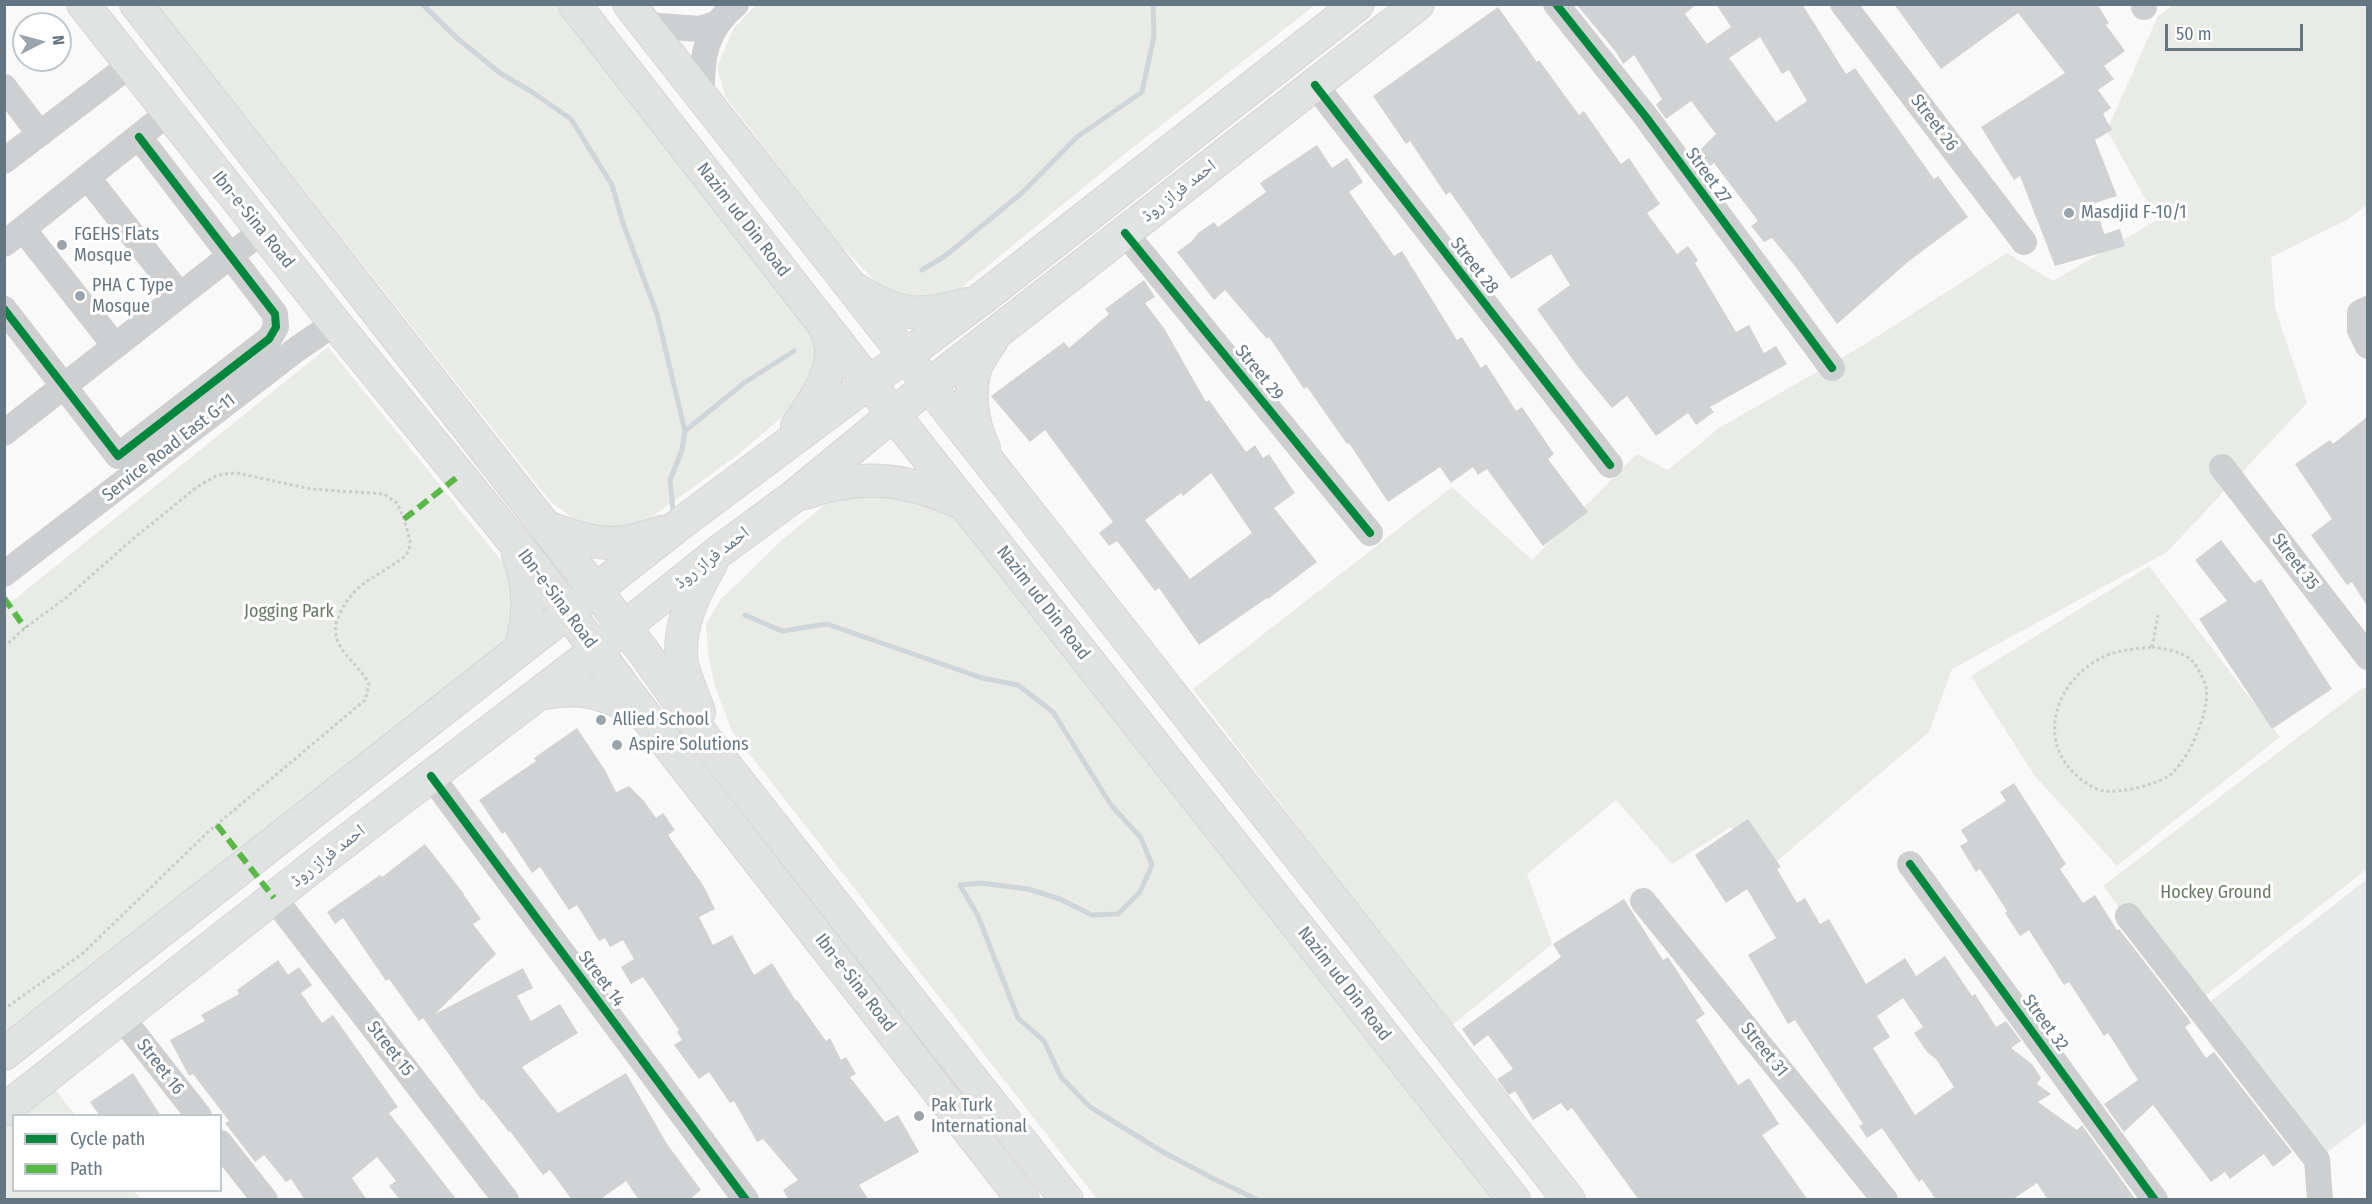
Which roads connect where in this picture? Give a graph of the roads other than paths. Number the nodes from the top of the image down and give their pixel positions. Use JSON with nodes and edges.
{"nodes":[{"id":1,"x":83,"y":4,"type":"edge"},
{"id":2,"x":135,"y":4,"type":"edge"},
{"id":3,"x":574,"y":4,"type":"edge"},
{"id":4,"x":736,"y":4,"type":"edge"},
{"id":5,"x":1358,"y":4,"type":"edge"},
{"id":6,"x":1418,"y":4,"type":"edge"},
{"id":7,"x":1556,"y":4,"type":"edge"},
{"id":8,"x":1843,"y":4,"type":"edge"},
{"id":9,"x":637,"y":15,"type":"edge"},
{"id":10,"x":716,"y":24,"type":"junction"},
{"id":11,"x":130,"y":65,"type":"junction"},
{"id":12,"x":1315,"y":85,"type":"junction"},
{"id":13,"x":4,"y":87,"type":"edge"},
{"id":14,"x":702,"y":96,"type":"junction"},
{"id":15,"x":168,"y":113,"type":"junction"},
{"id":16,"x":40,"y":134,"type":"junction"},
{"id":17,"x":139,"y":137,"type":"junction"},
{"id":18,"x":4,"y":161,"type":"edge"},
{"id":19,"x":88,"y":178,"type":"junction"},
{"id":20,"x":262,"y":231,"type":"junction"},
{"id":21,"x":1125,"y":233,"type":"junction"},
{"id":22,"x":14,"y":236,"type":"edge"},
{"id":23,"x":2024,"y":242,"type":"dead end"},
{"id":24,"x":231,"y":255,"type":"junction"},
{"id":25,"x":345,"y":271,"type":"junction"},
{"id":26,"x":847,"y":283,"type":"junction"},
{"id":27,"x":179,"y":294,"type":"junction"},
{"id":28,"x":315,"y":297,"type":"junction"},
{"id":29,"x":980,"y":300,"type":"junction"},
{"id":30,"x":4,"y":309,"type":"edge"},
{"id":31,"x":2367,"y":309,"type":"edge"},
{"id":32,"x":823,"y":321,"type":"junction"},
{"id":33,"x":335,"y":323,"type":"junction"},
{"id":34,"x":996,"y":334,"type":"junction"},
{"id":35,"x":115,"y":346,"type":"junction"},
{"id":36,"x":2367,"y":346,"type":"edge"},
{"id":37,"x":904,"y":356,"type":"junction"},
{"id":38,"x":1832,"y":368,"type":"dead end"},
{"id":39,"x":869,"y":382,"type":"junction"},
{"id":40,"x":64,"y":386,"type":"junction"},
{"id":41,"x":928,"y":387,"type":"junction"},
{"id":42,"x":894,"y":415,"type":"junction"},
{"id":43,"x":472,"y":432,"type":"junction"},
{"id":44,"x":4,"y":433,"type":"edge"},
{"id":45,"x":782,"y":446,"type":"junction"},
{"id":46,"x":444,"y":456,"type":"junction"},
{"id":47,"x":1610,"y":465,"type":"dead end"},
{"id":48,"x":2222,"y":467,"type":"dead end"},
{"id":49,"x":999,"y":476,"type":"junction"},
{"id":50,"x":793,"y":497,"type":"junction"},
{"id":51,"x":966,"y":506,"type":"junction"},
{"id":52,"x":544,"y":525,"type":"junction"},
{"id":53,"x":676,"y":526,"type":"junction"},
{"id":54,"x":1370,"y":533,"type":"dead end"},
{"id":55,"x":511,"y":539,"type":"junction"},
{"id":56,"x":717,"y":553,"type":"junction"},
{"id":57,"x":4,"y":574,"type":"edge"},
{"id":58,"x":595,"y":590,"type":"junction"},
{"id":59,"x":567,"y":612,"type":"junction"},
{"id":60,"x":625,"y":627,"type":"junction"},
{"id":61,"x":521,"y":648,"type":"junction"},
{"id":62,"x":596,"y":650,"type":"junction"},
{"id":63,"x":2367,"y":657,"type":"edge"},
{"id":64,"x":538,"y":695,"type":"junction"},
{"id":65,"x":648,"y":718,"type":"junction"},
{"id":66,"x":712,"y":748,"type":"junction"},
{"id":67,"x":431,"y":776,"type":"junction"},
{"id":68,"x":1910,"y":864,"type":"dead end"},
{"id":69,"x":274,"y":898,"type":"junction"},
{"id":70,"x":1643,"y":901,"type":"dead end"},
{"id":71,"x":2128,"y":916,"type":"dead end"},
{"id":72,"x":122,"y":1018,"type":"junction"},
{"id":73,"x":4,"y":1054,"type":"edge"},
{"id":74,"x":4,"y":1110,"type":"edge"},
{"id":75,"x":197,"y":1114,"type":"edge"},
{"id":76,"x":222,"y":1146,"type":"edge"},
{"id":77,"x":1043,"y":1169,"type":"junction"},
{"id":78,"x":1019,"y":1194,"type":"edge"},
{"id":79,"x":265,"y":1200,"type":"edge"},
{"id":80,"x":506,"y":1200,"type":"edge"},
{"id":81,"x":746,"y":1200,"type":"edge"},
{"id":82,"x":1066,"y":1200,"type":"edge"},
{"id":83,"x":1514,"y":1200,"type":"edge"},
{"id":84,"x":1569,"y":1200,"type":"edge"},
{"id":85,"x":1885,"y":1200,"type":"edge"},
{"id":86,"x":2155,"y":1200,"type":"edge"},
{"id":87,"x":2320,"y":1200,"type":"edge"}],
"edges":[{"from":1,"to":11,"type":"main road","name":"Ibn-e-Sina Road"},
{"from":2,"to":25,"type":"main road","name":"Ibn-e-Sina Road"},
{"from":3,"to":32,"type":"main road","name":"Nazim ud Din Road"},
{"from":4,"to":10,"type":"street"},
{"from":5,"to":29,"type":"main road","name":"احمد فراز روڈ"},
{"from":6,"to":12,"type":"main road","name":"احمد فراز روڈ"},
{"from":7,"to":38,"type":"street","name":"Street 27"},
{"from":8,"to":23,"type":"street","name":"Street 26"},
{"from":9,"to":10,"type":"street"},
{"from":9,"to":14,"type":"main road"},
{"from":10,"to":14,"type":"street"},
{"from":11,"to":15,"type":"main road","name":"Ibn-e-Sina Road"},
{"from":11,"to":16,"type":"street"},
{"from":12,"to":21,"type":"main road","name":"احمد فراز روڈ"},
{"from":12,"to":47,"type":"street","name":"Street 28"},
{"from":13,"to":16,"type":"street"},
{"from":14,"to":26,"type":"main road"},
{"from":15,"to":17,"type":"street"},
{"from":15,"to":20,"type":"main road","name":"Ibn-e-Sina Road"},
{"from":16,"to":18,"type":"street"},
{"from":17,"to":19,"type":"street"},
{"from":17,"to":24,"type":"street"},
{"from":19,"to":22,"type":"street"},
{"from":19,"to":27,"type":"street"},
{"from":20,"to":24,"type":"street"},
{"from":20,"to":28,"type":"main road","name":"Ibn-e-Sina Road"},
{"from":21,"to":34,"type":"main road","name":"احمد فراز روڈ"},
{"from":21,"to":54,"type":"street","name":"Street 29"},
{"from":22,"to":35,"type":"street"},
{"from":24,"to":27,"type":"street"},
{"from":24,"to":40,"type":"street"},
{"from":25,"to":28,"type":"main road"},
{"from":25,"to":43,"type":"main road","name":"Ibn-e-Sina Road"},
{"from":26,"to":29,"type":"main road"},
{"from":26,"to":37,"type":"main road"},
{"from":27,"to":35,"type":"street"},
{"from":28,"to":33,"type":"main road","name":"Ibn-e-Sina Road"},
{"from":29,"to":37,"type":"main road","name":"احمد فراز روڈ"},
{"from":30,"to":40,"type":"street"},
{"from":31,"to":36,"type":"street"},
{"from":32,"to":39,"type":"main road","name":"Nazim ud Din Road"},
{"from":32,"to":45,"type":"main road"},
{"from":33,"to":46,"type":"main road","name":"Ibn-e-Sina Road"},
{"from":33,"to":57,"type":"street","name":"Service Road East G-11"},
{"from":34,"to":41,"type":"main road","name":"احمد فراز روڈ"},
{"from":34,"to":49,"type":"main road"},
{"from":35,"to":40,"type":"street"},
{"from":37,"to":39,"type":"main road","name":"احمد فراز روڈ"},
{"from":37,"to":41,"type":"main road"},
{"from":39,"to":42,"type":"main road","name":"Nazim ud Din Road"},
{"from":39,"to":45,"type":"main road","name":"احمد فراز روڈ"},
{"from":40,"to":44,"type":"street"},
{"from":41,"to":42,"type":"main road","name":"احمد فراز روڈ"},
{"from":41,"to":49,"type":"main road"},
{"from":42,"to":50,"type":"main road","name":"احمد فراز روڈ"},
{"from":42,"to":51,"type":"main road","name":"Nazim ud Din Road"},
{"from":43,"to":46,"type":"main road"},
{"from":43,"to":52,"type":"main road","name":"Ibn-e-Sina Road"},
{"from":45,"to":53,"type":"main road","name":"احمد فراز روڈ"},
{"from":46,"to":55,"type":"main road","name":"Ibn-e-Sina Road"},
{"from":48,"to":63,"type":"street","name":"Street 35"},
{"from":49,"to":84,"type":"main road"},
{"from":50,"to":51,"type":"main road"},
{"from":50,"to":56,"type":"main road","name":"احمد فراز روڈ"},
{"from":51,"to":83,"type":"main road","name":"Nazim ud Din Road"},
{"from":52,"to":53,"type":"main road"},
{"from":52,"to":58,"type":"main road","name":"Ibn-e-Sina Road"},
{"from":53,"to":58,"type":"main road","name":"احمد فراز روڈ"},
{"from":55,"to":59,"type":"main road","name":"Ibn-e-Sina Road"},
{"from":55,"to":61,"type":"main road"},
{"from":56,"to":60,"type":"main road","name":"احمد فراز روڈ"},
{"from":56,"to":66,"type":"main road"},
{"from":58,"to":59,"type":"main road","name":"احمد فراز روڈ"},
{"from":58,"to":60,"type":"main road","name":"Ibn-e-Sina Road"},
{"from":59,"to":61,"type":"main road","name":"احمد فراز روڈ"},
{"from":59,"to":62,"type":"main road","name":"Ibn-e-Sina Road"},
{"from":60,"to":62,"type":"main road","name":"احمد فراز روڈ"},
{"from":60,"to":66,"type":"main road","name":"Ibn-e-Sina Road"},
{"from":61,"to":73,"type":"main road","name":"احمد فراز روڈ"},
{"from":62,"to":64,"type":"main road","name":"احمد فراز روڈ"},
{"from":62,"to":65,"type":"main road","name":"Ibn-e-Sina Road"},
{"from":64,"to":65,"type":"main road"},
{"from":64,"to":67,"type":"main road","name":"احمد فراز روڈ"},
{"from":65,"to":78,"type":"main road","name":"Ibn-e-Sina Road"},
{"from":66,"to":77,"type":"main road","name":"Ibn-e-Sina Road"},
{"from":67,"to":69,"type":"main road","name":"احمد فراز روڈ"},
{"from":67,"to":81,"type":"street","name":"Street 14"},
{"from":68,"to":86,"type":"street","name":"Street 32"},
{"from":69,"to":72,"type":"main road","name":"احمد فراز روڈ"},
{"from":69,"to":80,"type":"street","name":"Street 15"},
{"from":70,"to":85,"type":"street","name":"Street 31"},
{"from":71,"to":87,"type":"street"},
{"from":72,"to":74,"type":"main road","name":"احمد فراز روڈ"},
{"from":72,"to":75,"type":"street","name":"Street 16"},
{"from":76,"to":79,"type":"street"},
{"from":77,"to":78,"type":"main road"},
{"from":77,"to":82,"type":"main road","name":"Ibn-e-Sina Road"}]}
